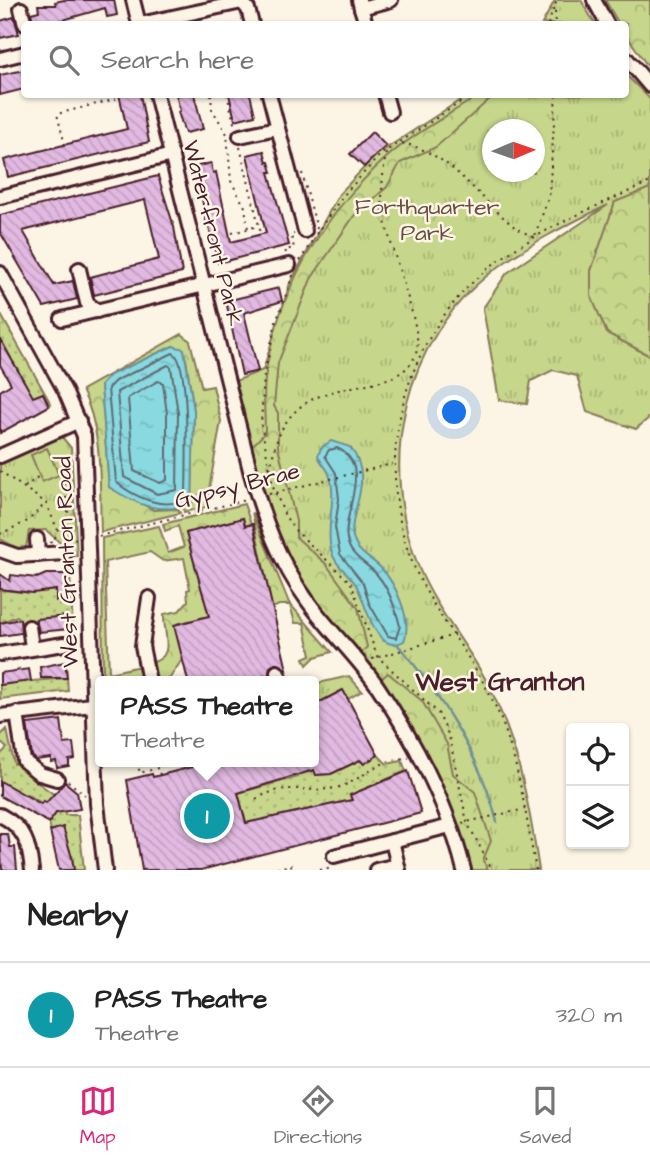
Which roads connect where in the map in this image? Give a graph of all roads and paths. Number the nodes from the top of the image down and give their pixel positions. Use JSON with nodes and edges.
{"nodes":[{"id":1,"x":133,"y":0,"type":"edge"},
{"id":2,"x":391,"y":0,"type":"edge"},
{"id":3,"x":557,"y":0,"type":"edge"},
{"id":4,"x":594,"y":0,"type":"edge"},
{"id":5,"x":246,"y":2,"type":"edge"},
{"id":6,"x":360,"y":4,"type":"edge"},
{"id":7,"x":21,"y":9,"type":"dead end"},
{"id":8,"x":555,"y":12,"type":"junction"},
{"id":9,"x":24,"y":21,"type":"edge"},
{"id":10,"x":139,"y":21,"type":"edge"},
{"id":11,"x":154,"y":21,"type":"edge"},
{"id":12,"x":251,"y":21,"type":"edge"},
{"id":13,"x":365,"y":21,"type":"edge"},
{"id":14,"x":550,"y":21,"type":"edge"},
{"id":15,"x":555,"y":21,"type":"edge"},
{"id":16,"x":605,"y":21,"type":"edge"},
{"id":17,"x":21,"y":54,"type":"edge"},
{"id":18,"x":0,"y":59,"type":"edge"},
{"id":19,"x":629,"y":62,"type":"edge"},
{"id":20,"x":650,"y":86,"type":"edge"},
{"id":21,"x":120,"y":98,"type":"dead end"},
{"id":22,"x":157,"y":98,"type":"edge"},
{"id":23,"x":211,"y":98,"type":"edge"},
{"id":24,"x":228,"y":98,"type":"edge"},
{"id":25,"x":270,"y":98,"type":"edge"},
{"id":26,"x":386,"y":98,"type":"edge"},
{"id":27,"x":467,"y":98,"type":"edge"},
{"id":28,"x":556,"y":98,"type":"edge"},
{"id":29,"x":390,"y":112,"type":"dead end"},
{"id":30,"x":277,"y":128,"type":"junction"},
{"id":31,"x":240,"y":136,"type":"dead end"},
{"id":32,"x":401,"y":143,"type":"junction"},
{"id":33,"x":65,"y":145,"type":"dead end"},
{"id":34,"x":386,"y":151,"type":"junction"},
{"id":35,"x":172,"y":155,"type":"junction"},
{"id":36,"x":194,"y":173,"type":"dead end"},
{"id":37,"x":189,"y":174,"type":"dead end"},
{"id":38,"x":650,"y":182,"type":"edge"},
{"id":39,"x":0,"y":197,"type":"edge"},
{"id":40,"x":200,"y":198,"type":"dead end"},
{"id":41,"x":193,"y":200,"type":"dead end"},
{"id":42,"x":259,"y":226,"type":"junction"},
{"id":43,"x":248,"y":229,"type":"junction"},
{"id":44,"x":265,"y":229,"type":"dead end"},
{"id":45,"x":305,"y":231,"type":"joint"},
{"id":46,"x":232,"y":233,"type":"dead end"},
{"id":47,"x":534,"y":239,"type":"junction"},
{"id":48,"x":79,"y":269,"type":"dead end"},
{"id":49,"x":290,"y":272,"type":"junction"},
{"id":50,"x":0,"y":273,"type":"edge"},
{"id":51,"x":204,"y":286,"type":"junction"},
{"id":52,"x":97,"y":311,"type":"junction"},
{"id":53,"x":62,"y":319,"type":"dead end"},
{"id":54,"x":414,"y":356,"type":"junction"},
{"id":55,"x":418,"y":358,"type":"junction"},
{"id":56,"x":79,"y":421,"type":"junction"},
{"id":57,"x":0,"y":456,"type":"edge"},
{"id":58,"x":393,"y":464,"type":"junction"},
{"id":59,"x":269,"y":470,"type":"junction"},
{"id":60,"x":0,"y":471,"type":"edge"},
{"id":61,"x":38,"y":476,"type":"dead end"},
{"id":62,"x":63,"y":476,"type":"dead end"},
{"id":63,"x":24,"y":488,"type":"junction"},
{"id":64,"x":276,"y":492,"type":"junction"},
{"id":65,"x":257,"y":497,"type":"junction"},
{"id":66,"x":46,"y":503,"type":"junction"},
{"id":67,"x":0,"y":534,"type":"edge"},
{"id":68,"x":63,"y":535,"type":"junction"},
{"id":69,"x":37,"y":539,"type":"dead end"},
{"id":70,"x":88,"y":539,"type":"junction"},
{"id":71,"x":0,"y":550,"type":"edge"},
{"id":72,"x":65,"y":553,"type":"dead end"},
{"id":73,"x":38,"y":555,"type":"junction"},
{"id":74,"x":149,"y":598,"type":"dead end"},
{"id":75,"x":29,"y":626,"type":"dead end"},
{"id":76,"x":455,"y":635,"type":"junction"},
{"id":77,"x":64,"y":644,"type":"dead end"},
{"id":78,"x":32,"y":647,"type":"junction"},
{"id":79,"x":0,"y":654,"type":"edge"},
{"id":80,"x":377,"y":656,"type":"junction"},
{"id":81,"x":148,"y":676,"type":"edge"},
{"id":82,"x":92,"y":705,"type":"junction"},
{"id":83,"x":17,"y":713,"type":"junction"},
{"id":84,"x":0,"y":716,"type":"edge"},
{"id":85,"x":420,"y":757,"type":"junction"},
{"id":86,"x":95,"y":764,"type":"edge"},
{"id":87,"x":95,"y":767,"type":"edge"},
{"id":88,"x":138,"y":767,"type":"edge"},
{"id":89,"x":160,"y":775,"type":"dead end"},
{"id":90,"x":57,"y":779,"type":"joint"},
{"id":91,"x":256,"y":799,"type":"dead end"},
{"id":92,"x":97,"y":804,"type":"junction"},
{"id":93,"x":526,"y":809,"type":"junction"},
{"id":94,"x":0,"y":815,"type":"edge"},
{"id":95,"x":467,"y":822,"type":"junction"},
{"id":96,"x":450,"y":826,"type":"junction"},
{"id":97,"x":392,"y":841,"type":"junction"},
{"id":98,"x":334,"y":856,"type":"dead end"},
{"id":99,"x":398,"y":867,"type":"edge"},
{"id":100,"x":32,"y":870,"type":"edge"},
{"id":101,"x":105,"y":870,"type":"edge"},
{"id":102,"x":270,"y":870,"type":"edge"},
{"id":103,"x":292,"y":870,"type":"edge"},
{"id":104,"x":376,"y":870,"type":"edge"},
{"id":105,"x":464,"y":870,"type":"edge"},
{"id":106,"x":492,"y":870,"type":"edge"},
{"id":107,"x":536,"y":870,"type":"edge"}],
"edges":[{"from":1,"to":10,"type":"street"},
{"from":2,"to":6,"type":"street"},
{"from":3,"to":8,"type":"path"},
{"from":4,"to":16,"type":"street"},
{"from":5,"to":11,"type":"street"},
{"from":5,"to":12,"type":"street"},
{"from":6,"to":13,"type":"street"},
{"from":7,"to":9,"type":"street"},
{"from":8,"to":14,"type":"path"},
{"from":8,"to":15,"type":"path"},
{"from":17,"to":18,"type":"street"},
{"from":19,"to":20,"type":"street"},
{"from":21,"to":33,"type":"path"},
{"from":22,"to":35,"type":"street","name":"Waterfront Park"},
{"from":23,"to":43,"type":"path"},
{"from":24,"to":42,"type":"path"},
{"from":25,"to":30,"type":"street"},
{"from":26,"to":29,"type":"street"},
{"from":27,"to":32,"type":"path"},
{"from":28,"to":47,"type":"path"},
{"from":30,"to":31,"type":"street"},
{"from":30,"to":45,"type":"street"},
{"from":32,"to":34,"type":"path"},
{"from":32,"to":47,"type":"path"},
{"from":34,"to":49,"type":"path"},
{"from":34,"to":54,"type":"path"},
{"from":35,"to":39,"type":"street"},
{"from":35,"to":51,"type":"street","name":"Waterfront Park"},
{"from":36,"to":37,"type":"path"},
{"from":38,"to":47,"type":"path"},
{"from":40,"to":41,"type":"path"},
{"from":42,"to":43,"type":"path"},
{"from":42,"to":44,"type":"path"},
{"from":43,"to":46,"type":"path"},
{"from":45,"to":49,"type":"path"},
{"from":47,"to":55,"type":"path"},
{"from":48,"to":52,"type":"street"},
{"from":49,"to":51,"type":"street"},
{"from":49,"to":59,"type":"path"},
{"from":50,"to":56,"type":"street","name":"West Granton Road"},
{"from":51,"to":52,"type":"street"},
{"from":51,"to":65,"type":"street","name":"Waterfront Park"},
{"from":52,"to":53,"type":"street"},
{"from":54,"to":55,"type":"path"},
{"from":54,"to":59,"type":"path"},
{"from":55,"to":58,"type":"path"},
{"from":56,"to":57,"type":"street"},
{"from":56,"to":70,"type":"street","name":"West Granton Road"},
{"from":58,"to":64,"type":"path","name":"Gypsy Brae"},
{"from":58,"to":76,"type":"path"},
{"from":59,"to":64,"type":"path"},
{"from":60,"to":63,"type":"path"},
{"from":61,"to":63,"type":"path"},
{"from":62,"to":68,"type":"path"},
{"from":63,"to":66,"type":"path"},
{"from":64,"to":65,"type":"path","name":"Gypsy Brae"},
{"from":64,"to":80,"type":"path"},
{"from":65,"to":70,"type":"path","name":"Gypsy Brae"},
{"from":65,"to":85,"type":"street","name":"Waterfront Park"},
{"from":66,"to":67,"type":"path"},
{"from":66,"to":68,"type":"path"},
{"from":68,"to":70,"type":"path"},
{"from":69,"to":73,"type":"street"},
{"from":70,"to":82,"type":"street","name":"West Granton Road"},
{"from":71,"to":73,"type":"street"},
{"from":72,"to":73,"type":"street"},
{"from":74,"to":81,"type":"street"},
{"from":75,"to":78,"type":"street"},
{"from":76,"to":80,"type":"path"},
{"from":76,"to":93,"type":"path"},
{"from":77,"to":78,"type":"street"},
{"from":78,"to":79,"type":"street"},
{"from":80,"to":95,"type":"path"},
{"from":82,"to":83,"type":"street"},
{"from":82,"to":86,"type":"street","name":"West Granton Road"},
{"from":83,"to":84,"type":"street"},
{"from":83,"to":90,"type":"street"},
{"from":85,"to":91,"type":"path"},
{"from":85,"to":96,"type":"street","name":"Waterfront Park"},
{"from":87,"to":92,"type":"street","name":"West Granton Road"},
{"from":88,"to":89,"type":"path"},
{"from":90,"to":92,"type":"path"},
{"from":92,"to":101,"type":"street","name":"West Granton Road"},
{"from":93,"to":95,"type":"path"},
{"from":93,"to":107,"type":"path"},
{"from":94,"to":100,"type":"street"},
{"from":95,"to":106,"type":"path"},
{"from":96,"to":97,"type":"street"},
{"from":96,"to":105,"type":"street","name":"Waterfront Park"},
{"from":97,"to":98,"type":"street"},
{"from":97,"to":99,"type":"street"},
{"from":99,"to":104,"type":"street"},
{"from":102,"to":103,"type":"path"}]}
